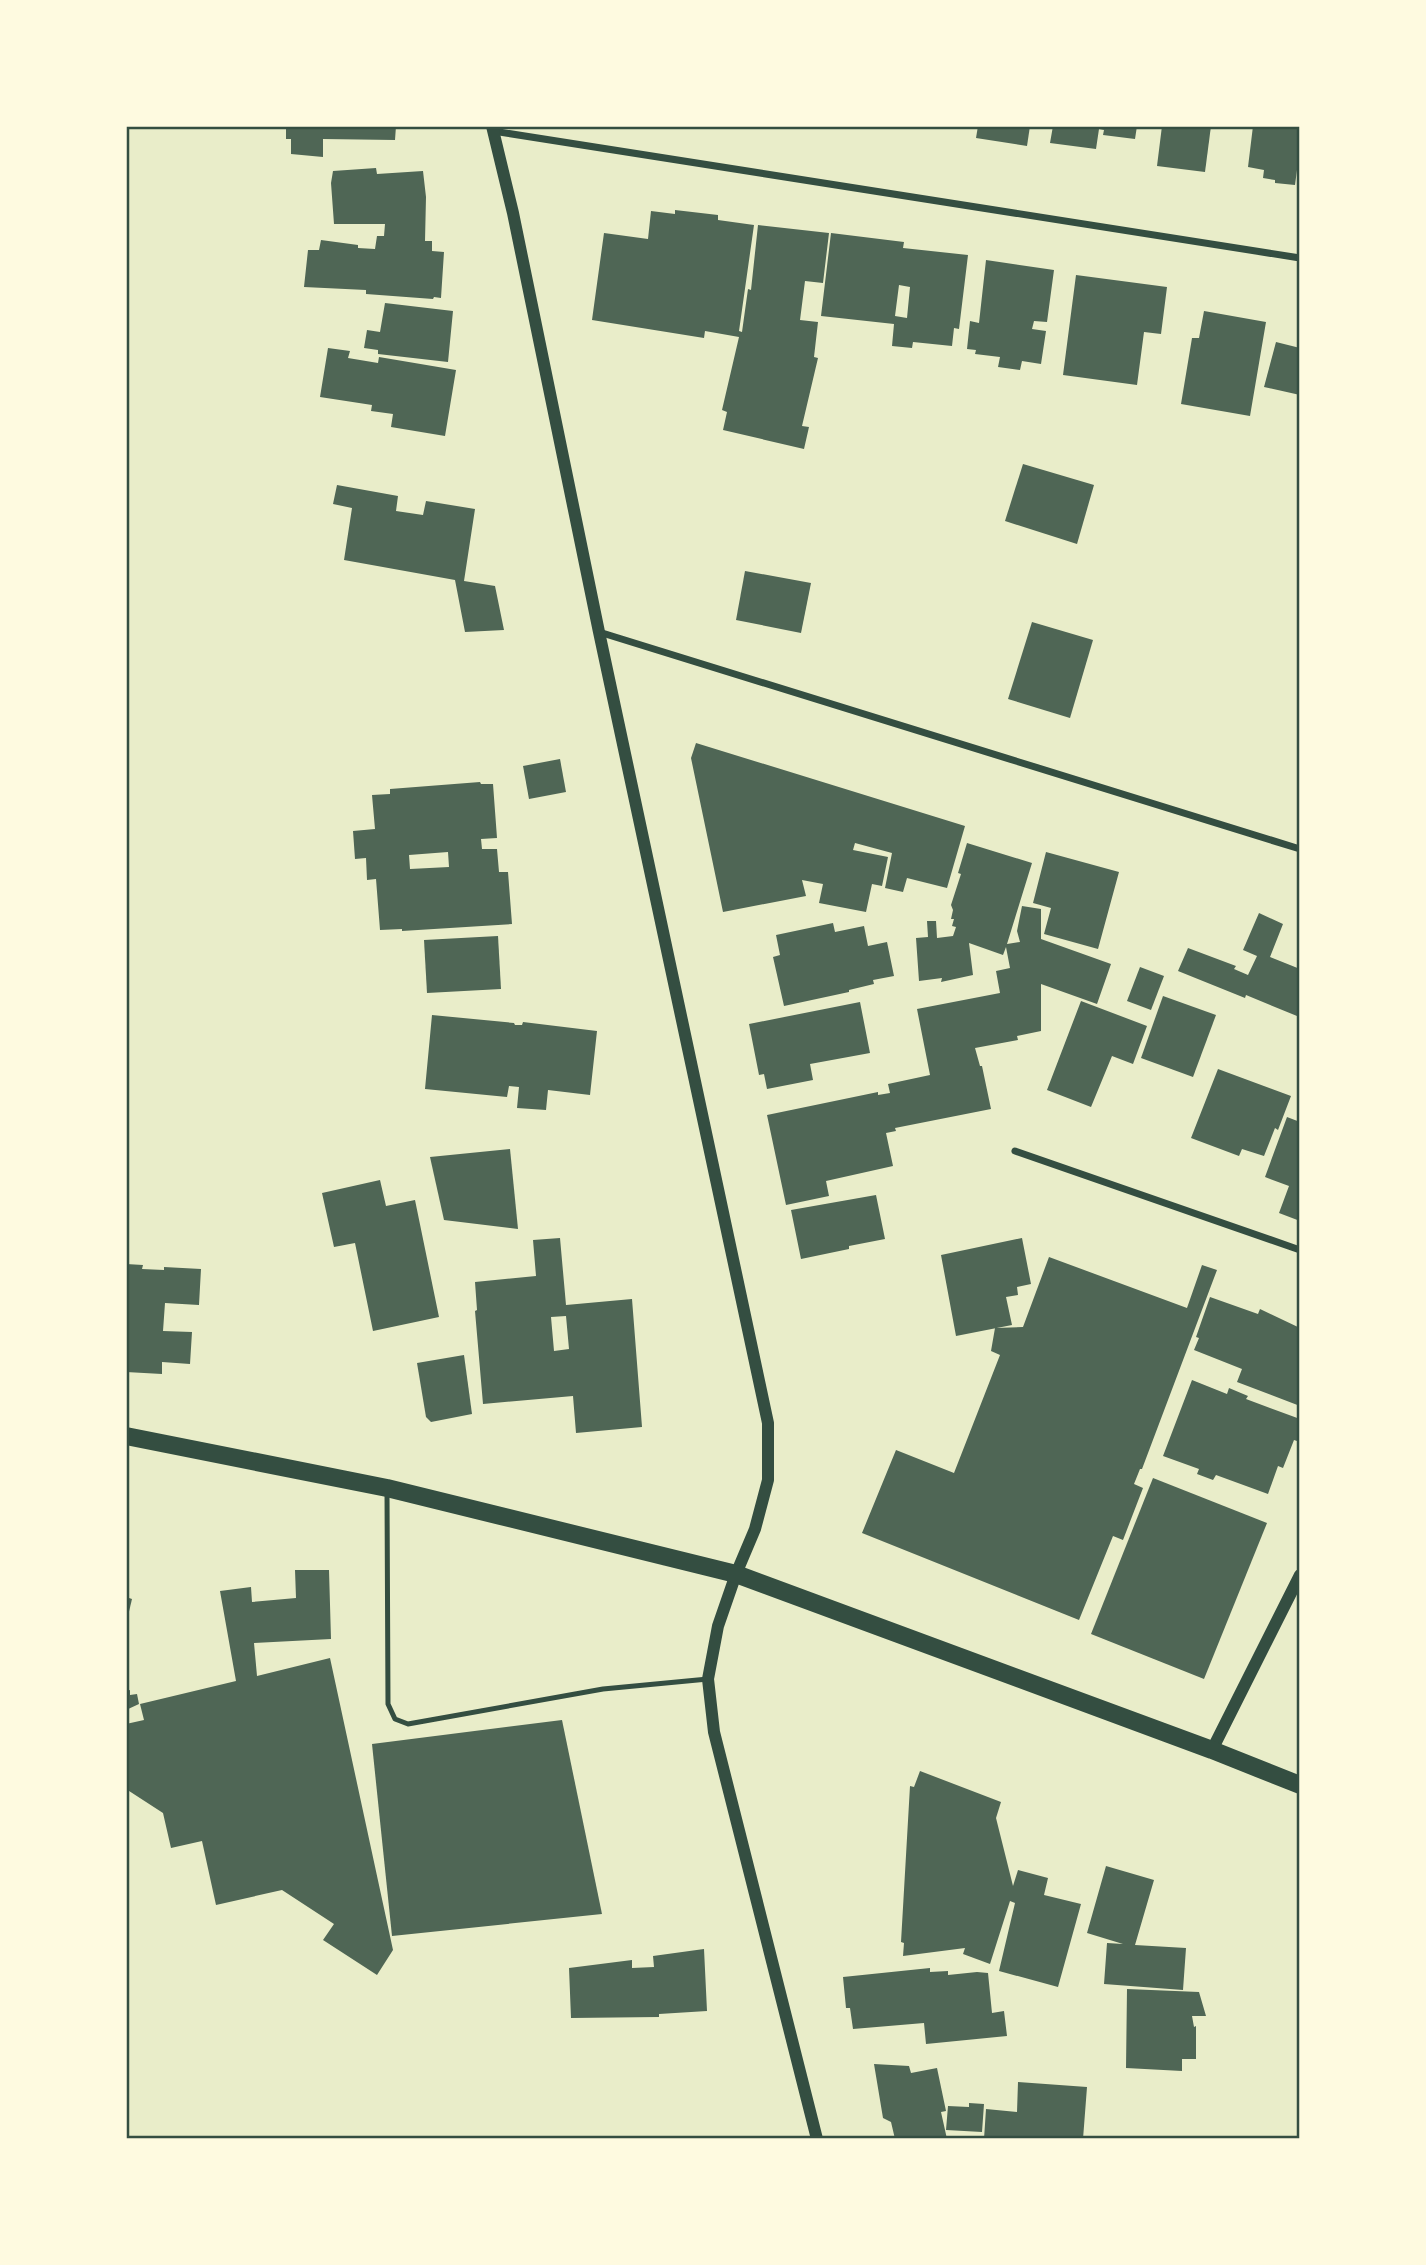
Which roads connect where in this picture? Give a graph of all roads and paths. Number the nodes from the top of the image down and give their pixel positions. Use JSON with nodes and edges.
{"nodes":[{"id":1,"x":492,"y":129,"type":"edge"},
{"id":2,"x":1300,"y":258,"type":"edge"},
{"id":3,"x":599,"y":632,"type":"junction"},
{"id":4,"x":1300,"y":849,"type":"edge"},
{"id":5,"x":1015,"y":1151,"type":"dead end"},
{"id":6,"x":1300,"y":1250,"type":"edge"},
{"id":7,"x":126,"y":1436,"type":"edge"},
{"id":8,"x":387,"y":1488,"type":"junction"},
{"id":9,"x":736,"y":1574,"type":"junction"},
{"id":10,"x":1300,"y":1575,"type":"edge"},
{"id":11,"x":708,"y":1679,"type":"junction"},
{"id":12,"x":1212,"y":1750,"type":"junction"},
{"id":13,"x":1300,"y":1785,"type":"edge"},
{"id":14,"x":817,"y":2139,"type":"edge"}],
"edges":[{"from":1,"to":2,"type":"street"},
{"from":1,"to":3,"type":"street"},
{"from":3,"to":4,"type":"street"},
{"from":3,"to":9,"type":"street"},
{"from":5,"to":6,"type":"street"},
{"from":7,"to":8,"type":"main road"},
{"from":8,"to":9,"type":"main road"},
{"from":8,"to":11,"type":"lane"},
{"from":9,"to":11,"type":"street"},
{"from":9,"to":12,"type":"main road"},
{"from":10,"to":12,"type":"street"},
{"from":11,"to":14,"type":"street"},
{"from":12,"to":13,"type":"main road"}]}
